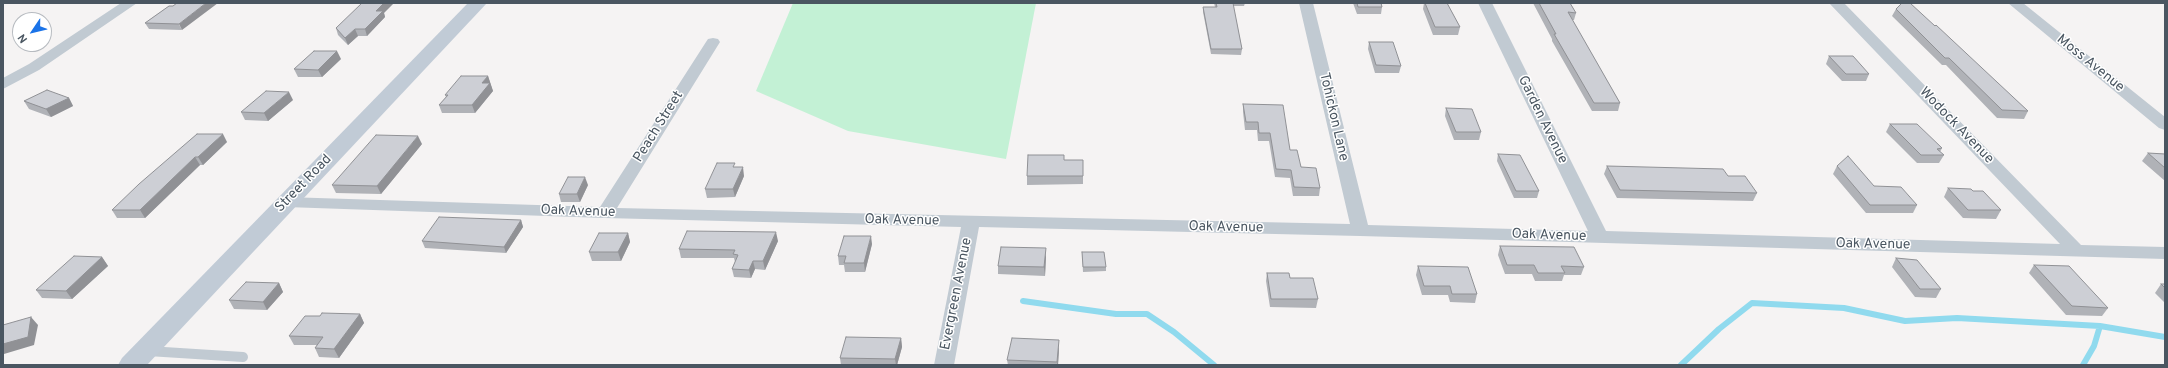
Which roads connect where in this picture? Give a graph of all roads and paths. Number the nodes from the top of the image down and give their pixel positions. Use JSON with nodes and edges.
{"nodes":[{"id":1,"x":130,"y":3,"type":"edge"},
{"id":2,"x":478,"y":3,"type":"edge"},
{"id":3,"x":1306,"y":3,"type":"edge"},
{"id":4,"x":1485,"y":3,"type":"edge"},
{"id":5,"x":1836,"y":3,"type":"edge"},
{"id":6,"x":2015,"y":3,"type":"edge"},
{"id":7,"x":713,"y":42,"type":"dead end"},
{"id":8,"x":3,"y":84,"type":"edge"},
{"id":9,"x":2165,"y":125,"type":"edge"},
{"id":10,"x":286,"y":202,"type":"junction"},
{"id":11,"x":605,"y":213,"type":"junction"},
{"id":12,"x":971,"y":222,"type":"junction"},
{"id":13,"x":1360,"y":230,"type":"junction"},
{"id":14,"x":1600,"y":238,"type":"junction"},
{"id":15,"x":2076,"y":250,"type":"junction"},
{"id":16,"x":2165,"y":253,"type":"edge"},
{"id":17,"x":243,"y":357,"type":"dead end"},
{"id":18,"x":138,"y":358,"type":"edge"},
{"id":19,"x":944,"y":365,"type":"edge"}],
"edges":[{"from":1,"to":8,"type":"street"},
{"from":2,"to":10,"type":"main road","name":"Street Road"},
{"from":3,"to":13,"type":"street","name":"Tohickon Lane"},
{"from":4,"to":14,"type":"street","name":"Garden Avenue"},
{"from":5,"to":15,"type":"street","name":"Wodock Avenue"},
{"from":6,"to":9,"type":"street","name":"Moss Avenue"},
{"from":7,"to":11,"type":"street","name":"Peach Street"},
{"from":10,"to":11,"type":"street","name":"Oak Avenue"},
{"from":10,"to":18,"type":"main road","name":"Street Road"},
{"from":11,"to":12,"type":"street","name":"Oak Avenue"},
{"from":12,"to":13,"type":"street","name":"Oak Avenue"},
{"from":12,"to":19,"type":"street","name":"Evergreen Avenue"},
{"from":13,"to":14,"type":"street","name":"Oak Avenue"},
{"from":14,"to":15,"type":"street","name":"Oak Avenue"},
{"from":15,"to":16,"type":"street","name":"Oak Avenue"},
{"from":17,"to":18,"type":"lane"}]}
